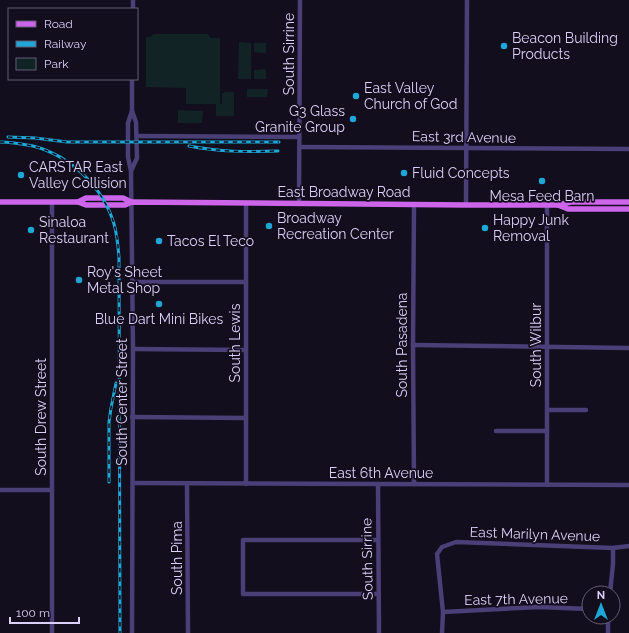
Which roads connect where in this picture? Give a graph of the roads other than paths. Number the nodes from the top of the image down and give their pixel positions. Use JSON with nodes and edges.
{"nodes":[{"id":1,"x":300,"y":0,"type":"edge"},
{"id":2,"x":467,"y":0,"type":"edge"},
{"id":3,"x":132,"y":80,"type":"edge"},
{"id":4,"x":132,"y":111,"type":"junction"},
{"id":5,"x":137,"y":136,"type":"junction"},
{"id":6,"x":299,"y":137,"type":"junction"},
{"id":7,"x":299,"y":147,"type":"junction"},
{"id":8,"x":466,"y":148,"type":"junction"},
{"id":9,"x":629,"y":150,"type":"edge"},
{"id":10,"x":131,"y":171,"type":"junction"},
{"id":11,"x":0,"y":202,"type":"edge"},
{"id":12,"x":52,"y":202,"type":"junction"},
{"id":13,"x":131,"y":202,"type":"junction"},
{"id":14,"x":629,"y":202,"type":"edge"},
{"id":15,"x":246,"y":203,"type":"junction"},
{"id":16,"x":299,"y":204,"type":"junction"},
{"id":17,"x":414,"y":205,"type":"junction"},
{"id":18,"x":466,"y":205,"type":"junction"},
{"id":19,"x":547,"y":205,"type":"junction"},
{"id":20,"x":558,"y":205,"type":"junction"},
{"id":21,"x":629,"y":210,"type":"edge"},
{"id":22,"x":132,"y":282,"type":"junction"},
{"id":23,"x":246,"y":282,"type":"junction"},
{"id":24,"x":413,"y":345,"type":"junction"},
{"id":25,"x":547,"y":347,"type":"junction"},
{"id":26,"x":629,"y":348,"type":"edge"},
{"id":27,"x":133,"y":349,"type":"junction"},
{"id":28,"x":246,"y":350,"type":"junction"},
{"id":29,"x":547,"y":410,"type":"junction"},
{"id":30,"x":586,"y":410,"type":"dead end"},
{"id":31,"x":132,"y":417,"type":"junction"},
{"id":32,"x":246,"y":418,"type":"junction"},
{"id":33,"x":496,"y":430,"type":"dead end"},
{"id":34,"x":547,"y":430,"type":"junction"},
{"id":35,"x":133,"y":483,"type":"junction"},
{"id":36,"x":187,"y":483,"type":"junction"},
{"id":37,"x":246,"y":484,"type":"junction"},
{"id":38,"x":378,"y":484,"type":"junction"},
{"id":39,"x":414,"y":484,"type":"junction"},
{"id":40,"x":547,"y":485,"type":"junction"},
{"id":41,"x":629,"y":485,"type":"edge"},
{"id":42,"x":0,"y":490,"type":"edge"},
{"id":43,"x":52,"y":490,"type":"junction"},
{"id":44,"x":378,"y":540,"type":"junction"},
{"id":45,"x":629,"y":546,"type":"edge"},
{"id":46,"x":613,"y":548,"type":"junction"},
{"id":47,"x":611,"y":585,"type":"edge"},
{"id":48,"x":379,"y":594,"type":"junction"},
{"id":49,"x":581,"y":609,"type":"edge"},
{"id":50,"x":443,"y":612,"type":"junction"},
{"id":51,"x":52,"y":633,"type":"edge"},
{"id":52,"x":132,"y":633,"type":"edge"},
{"id":53,"x":188,"y":633,"type":"edge"},
{"id":54,"x":379,"y":633,"type":"edge"},
{"id":55,"x":442,"y":633,"type":"edge"}],
"edges":[{"from":1,"to":6,"type":"street","name":"South Sirrine"},
{"from":2,"to":8,"type":"street"},
{"from":3,"to":4,"type":"street","name":"South Center Street"},
{"from":4,"to":5,"type":"street","name":"South Center Street"},
{"from":4,"to":10,"type":"street","name":"South Center Street"},
{"from":5,"to":6,"type":"street"},
{"from":5,"to":10,"type":"street","name":"South Center Street"},
{"from":6,"to":7,"type":"street","name":"South Sirrine"},
{"from":7,"to":8,"type":"street","name":"East 3rd Avenue"},
{"from":7,"to":16,"type":"street","name":"South Sirrine"},
{"from":8,"to":9,"type":"street","name":"East 3rd Avenue"},
{"from":8,"to":18,"type":"street"},
{"from":10,"to":13,"type":"street","name":"South Center Street"},
{"from":11,"to":12,"type":"main road","name":"East Broadway Road"},
{"from":12,"to":13,"type":"main road","name":"East Broadway Road"},
{"from":12,"to":43,"type":"street","name":"South Drew Street"},
{"from":13,"to":15,"type":"main road","name":"East Broadway Road"},
{"from":13,"to":22,"type":"street","name":"South Center Street"},
{"from":14,"to":20,"type":"main road","name":"East Broadway Road"},
{"from":15,"to":16,"type":"main road","name":"East Broadway Road"},
{"from":15,"to":23,"type":"street","name":"South Lewis"},
{"from":16,"to":17,"type":"main road","name":"East Broadway Road"},
{"from":17,"to":18,"type":"main road","name":"East Broadway Road"},
{"from":17,"to":24,"type":"street","name":"South Pasadena"},
{"from":18,"to":19,"type":"main road","name":"East Broadway Road"},
{"from":19,"to":20,"type":"main road","name":"East Broadway Road"},
{"from":19,"to":25,"type":"street","name":"South Wilbur"},
{"from":20,"to":21,"type":"main road","name":"East Broadway Road"},
{"from":22,"to":23,"type":"street"},
{"from":22,"to":27,"type":"street","name":"South Center Street"},
{"from":23,"to":28,"type":"street","name":"South Lewis"},
{"from":24,"to":25,"type":"street"},
{"from":24,"to":39,"type":"street","name":"South Pasadena"},
{"from":25,"to":26,"type":"street"},
{"from":25,"to":29,"type":"street","name":"South Wilbur"},
{"from":27,"to":28,"type":"street"},
{"from":27,"to":31,"type":"street","name":"South Center Street"},
{"from":28,"to":32,"type":"street","name":"South Lewis"},
{"from":29,"to":30,"type":"street"},
{"from":29,"to":34,"type":"street","name":"South Wilbur"},
{"from":31,"to":32,"type":"street"},
{"from":31,"to":35,"type":"street","name":"South Center Street"},
{"from":32,"to":37,"type":"street","name":"South Lewis"},
{"from":33,"to":34,"type":"street"},
{"from":34,"to":40,"type":"street","name":"South Wilbur"},
{"from":35,"to":36,"type":"street","name":"East 6th Avenue"},
{"from":35,"to":52,"type":"street","name":"South Center Street"},
{"from":36,"to":37,"type":"street","name":"East 6th Avenue"},
{"from":36,"to":53,"type":"street","name":"South Pima"},
{"from":37,"to":38,"type":"street","name":"East 6th Avenue"},
{"from":38,"to":39,"type":"street","name":"East 6th Avenue"},
{"from":38,"to":44,"type":"street","name":"South Sirrine"},
{"from":39,"to":40,"type":"street","name":"East 6th Avenue"},
{"from":40,"to":41,"type":"street","name":"East 6th Avenue"},
{"from":42,"to":43,"type":"street"},
{"from":43,"to":51,"type":"street","name":"South Drew Street"},
{"from":44,"to":48,"type":"street","name":"South Sirrine"},
{"from":44,"to":48,"type":"street"},
{"from":45,"to":46,"type":"street","name":"East Marilyn Avenue"},
{"from":46,"to":47,"type":"street"},
{"from":46,"to":50,"type":"street","name":"East Marilyn Avenue"},
{"from":48,"to":54,"type":"street","name":"South Sirrine"},
{"from":49,"to":50,"type":"street","name":"East 7th Avenue"},
{"from":50,"to":55,"type":"street"}]}
